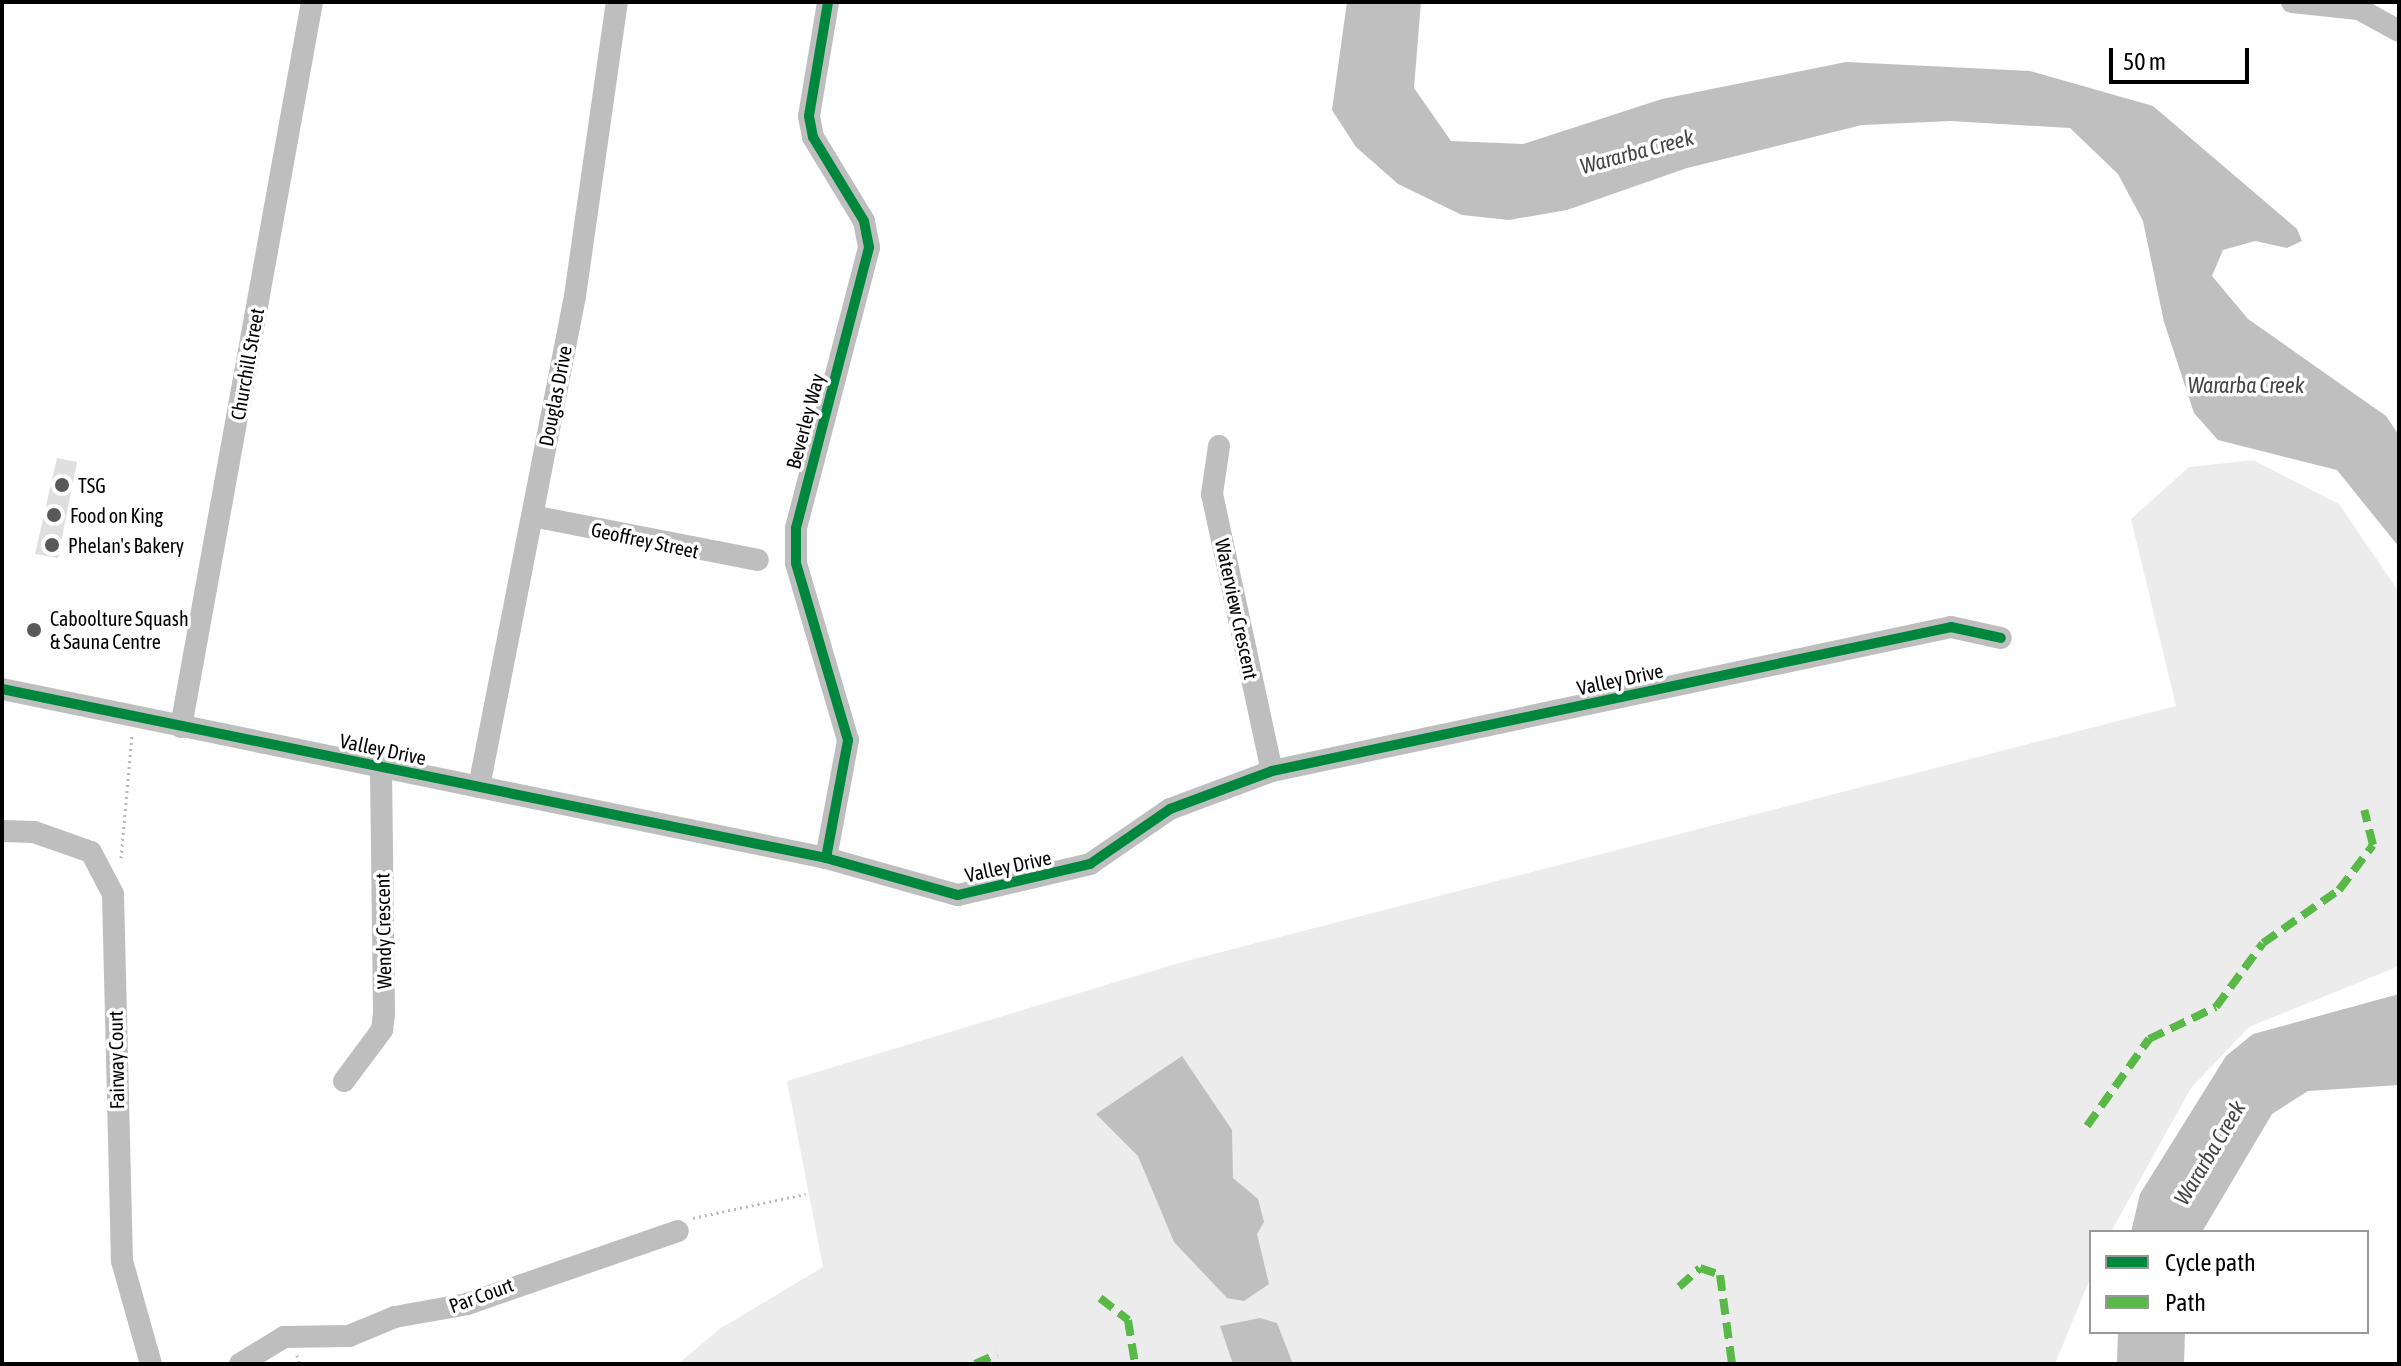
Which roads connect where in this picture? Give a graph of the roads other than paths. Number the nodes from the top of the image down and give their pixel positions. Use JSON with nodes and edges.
{"nodes":[{"id":1,"x":312,"y":2,"type":"edge"},
{"id":2,"x":617,"y":2,"type":"edge"},
{"id":3,"x":828,"y":2,"type":"edge"},
{"id":4,"x":2292,"y":2,"type":"edge"},
{"id":5,"x":2399,"y":31,"type":"edge"},
{"id":6,"x":1219,"y":446,"type":"dead end"},
{"id":7,"x":532,"y":516,"type":"junction"},
{"id":8,"x":758,"y":560,"type":"dead end"},
{"id":9,"x":2001,"y":638,"type":"dead end"},
{"id":10,"x":2,"y":689,"type":"edge"},
{"id":11,"x":181,"y":727,"type":"junction"},
{"id":12,"x":381,"y":767,"type":"junction"},
{"id":13,"x":1272,"y":771,"type":"junction"},
{"id":14,"x":479,"y":787,"type":"junction"},
{"id":15,"x":2,"y":831,"type":"edge"},
{"id":16,"x":826,"y":858,"type":"junction"},
{"id":17,"x":344,"y":1081,"type":"dead end"},
{"id":18,"x":678,"y":1231,"type":"road end"},
{"id":19,"x":151,"y":1364,"type":"edge"},
{"id":20,"x":240,"y":1364,"type":"edge"}],
"edges":[{"from":1,"to":11,"type":"street","name":"Churchill Street"},
{"from":2,"to":7,"type":"street","name":"Douglas Drive"},
{"from":3,"to":16,"type":"street","name":"Beverley Way"},
{"from":4,"to":5,"type":"street"},
{"from":6,"to":13,"type":"street","name":"Waterview Crescent"},
{"from":7,"to":8,"type":"street","name":"Geoffrey Street"},
{"from":7,"to":14,"type":"street","name":"Douglas Drive"},
{"from":9,"to":13,"type":"street","name":"Valley Drive"},
{"from":10,"to":11,"type":"street","name":"Valley Drive"},
{"from":11,"to":12,"type":"street","name":"Valley Drive"},
{"from":12,"to":14,"type":"street","name":"Valley Drive"},
{"from":12,"to":17,"type":"street","name":"Wendy Crescent"},
{"from":13,"to":16,"type":"street","name":"Valley Drive"},
{"from":14,"to":16,"type":"street","name":"Valley Drive"},
{"from":15,"to":19,"type":"street","name":"Fairway Court"},
{"from":18,"to":20,"type":"street","name":"Par Court"}]}
